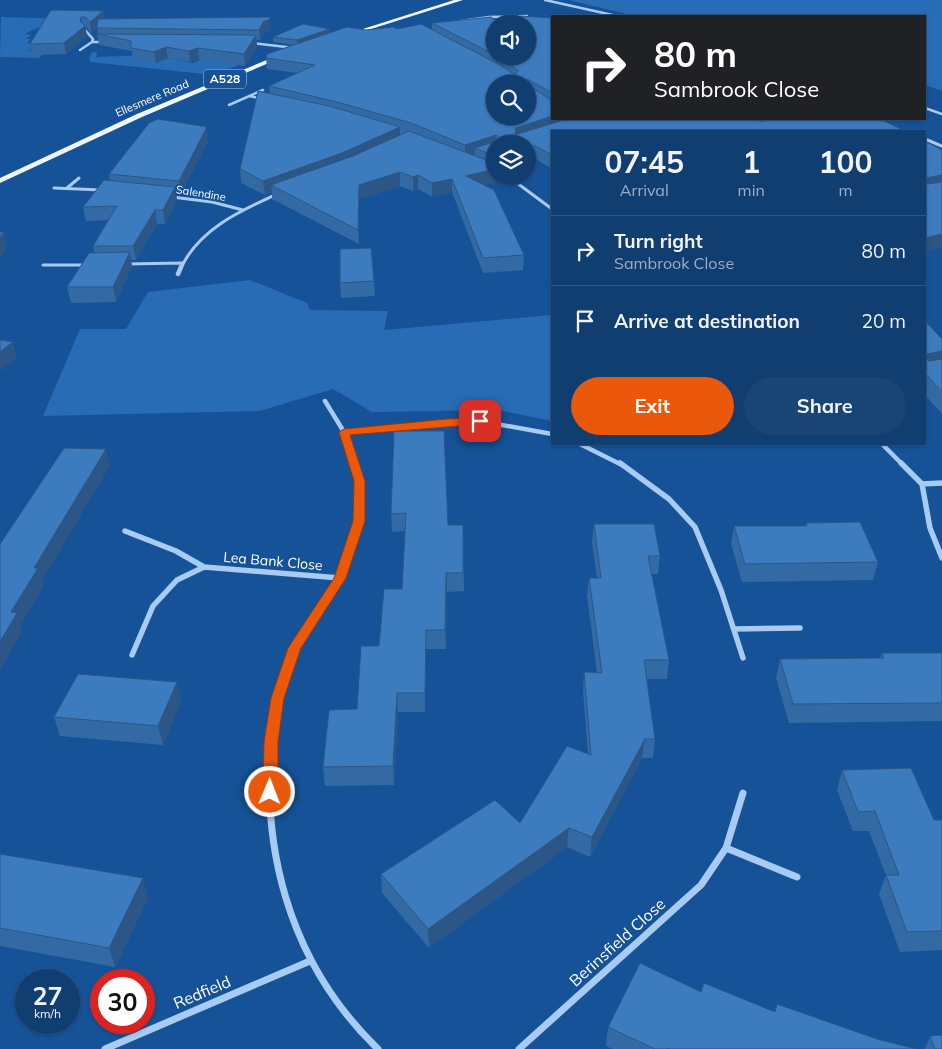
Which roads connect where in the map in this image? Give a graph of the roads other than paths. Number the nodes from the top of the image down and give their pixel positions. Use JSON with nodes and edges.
{"nodes":[{"id":1,"x":460,"y":0,"type":"edge"},
{"id":2,"x":545,"y":0,"type":"edge"},
{"id":3,"x":612,"y":15,"type":"edge"},
{"id":4,"x":486,"y":17,"type":"edge"},
{"id":5,"x":454,"y":22,"type":"edge"},
{"id":6,"x":85,"y":30,"type":"edge"},
{"id":7,"x":338,"y":38,"type":"edge"},
{"id":8,"x":92,"y":42,"type":"junction"},
{"id":9,"x":108,"y":42,"type":"edge"},
{"id":10,"x":246,"y":43,"type":"edge"},
{"id":11,"x":300,"y":49,"type":"joint"},
{"id":12,"x":80,"y":50,"type":"edge"},
{"id":13,"x":263,"y":90,"type":"edge"},
{"id":14,"x":249,"y":96,"type":"junction"},
{"id":15,"x":266,"y":100,"type":"edge"},
{"id":16,"x":230,"y":105,"type":"dead end"},
{"id":17,"x":926,"y":108,"type":"edge"},
{"id":18,"x":942,"y":114,"type":"edge"},
{"id":19,"x":926,"y":139,"type":"edge"},
{"id":20,"x":942,"y":146,"type":"edge"},
{"id":21,"x":78,"y":178,"type":"dead end"},
{"id":22,"x":0,"y":181,"type":"edge"},
{"id":23,"x":518,"y":185,"type":"edge"},
{"id":24,"x":54,"y":188,"type":"dead end"},
{"id":25,"x":66,"y":188,"type":"junction"},
{"id":26,"x":108,"y":190,"type":"edge"},
{"id":27,"x":280,"y":192,"type":"edge"},
{"id":28,"x":170,"y":197,"type":"edge"},
{"id":29,"x":551,"y":208,"type":"edge"},
{"id":30,"x":243,"y":210,"type":"junction"},
{"id":31,"x":182,"y":263,"type":"junction"},
{"id":32,"x":89,"y":264,"type":"edge"},
{"id":33,"x":117,"y":264,"type":"edge"},
{"id":34,"x":43,"y":265,"type":"dead end"},
{"id":35,"x":178,"y":274,"type":"dead end"},
{"id":36,"x":324,"y":401,"type":"dead end"},
{"id":37,"x":344,"y":432,"type":"junction"},
{"id":38,"x":551,"y":434,"type":"edge"},
{"id":39,"x":582,"y":445,"type":"edge"},
{"id":40,"x":883,"y":445,"type":"edge"},
{"id":41,"x":922,"y":484,"type":"junction"},
{"id":42,"x":942,"y":484,"type":"edge"},
{"id":43,"x":125,"y":531,"type":"dead end"},
{"id":44,"x":942,"y":558,"type":"edge"},
{"id":45,"x":204,"y":566,"type":"junction"},
{"id":46,"x":340,"y":578,"type":"junction"},
{"id":47,"x":800,"y":628,"type":"dead end"},
{"id":48,"x":734,"y":629,"type":"junction"},
{"id":49,"x":132,"y":655,"type":"dead end"},
{"id":50,"x":743,"y":658,"type":"dead end"},
{"id":51,"x":743,"y":793,"type":"dead end"},
{"id":52,"x":726,"y":848,"type":"junction"},
{"id":53,"x":797,"y":877,"type":"dead end"},
{"id":54,"x":310,"y":961,"type":"junction"},
{"id":55,"x":105,"y":1049,"type":"edge"},
{"id":56,"x":378,"y":1049,"type":"edge"},
{"id":57,"x":519,"y":1049,"type":"edge"}],
"edges":[{"from":1,"to":7,"type":"main road"},
{"from":2,"to":3,"type":"street"},
{"from":4,"to":5,"type":"street"},
{"from":6,"to":8,"type":"street"},
{"from":8,"to":9,"type":"street"},
{"from":8,"to":12,"type":"street"},
{"from":10,"to":11,"type":"street"},
{"from":11,"to":22,"type":"main road","name":"Ellesmere Road","number":"A528"},
{"from":13,"to":14,"type":"street"},
{"from":14,"to":15,"type":"street"},
{"from":14,"to":16,"type":"street"},
{"from":17,"to":18,"type":"street"},
{"from":19,"to":20,"type":"street"},
{"from":21,"to":25,"type":"street"},
{"from":23,"to":29,"type":"street"},
{"from":24,"to":25,"type":"street"},
{"from":25,"to":26,"type":"street"},
{"from":27,"to":30,"type":"street"},
{"from":28,"to":30,"type":"street","name":"Salendine"},
{"from":30,"to":31,"type":"street"},
{"from":31,"to":33,"type":"street"},
{"from":31,"to":35,"type":"street"},
{"from":32,"to":34,"type":"street"},
{"from":36,"to":37,"type":"street"},
{"from":37,"to":38,"type":"street"},
{"from":37,"to":46,"type":"street"},
{"from":39,"to":48,"type":"street"},
{"from":40,"to":41,"type":"street"},
{"from":41,"to":42,"type":"street"},
{"from":41,"to":44,"type":"street"},
{"from":43,"to":45,"type":"street","name":"Lea Bank Close"},
{"from":45,"to":46,"type":"street","name":"Lea Bank Close"},
{"from":45,"to":49,"type":"street","name":"Lea Bank Close"},
{"from":46,"to":54,"type":"street"},
{"from":47,"to":48,"type":"street"},
{"from":48,"to":50,"type":"street"},
{"from":51,"to":52,"type":"street","name":"Berinsfield Close"},
{"from":52,"to":53,"type":"street"},
{"from":52,"to":57,"type":"street","name":"Berinsfield Close"},
{"from":54,"to":55,"type":"street","name":"Redfield"},
{"from":54,"to":56,"type":"street"}]}
